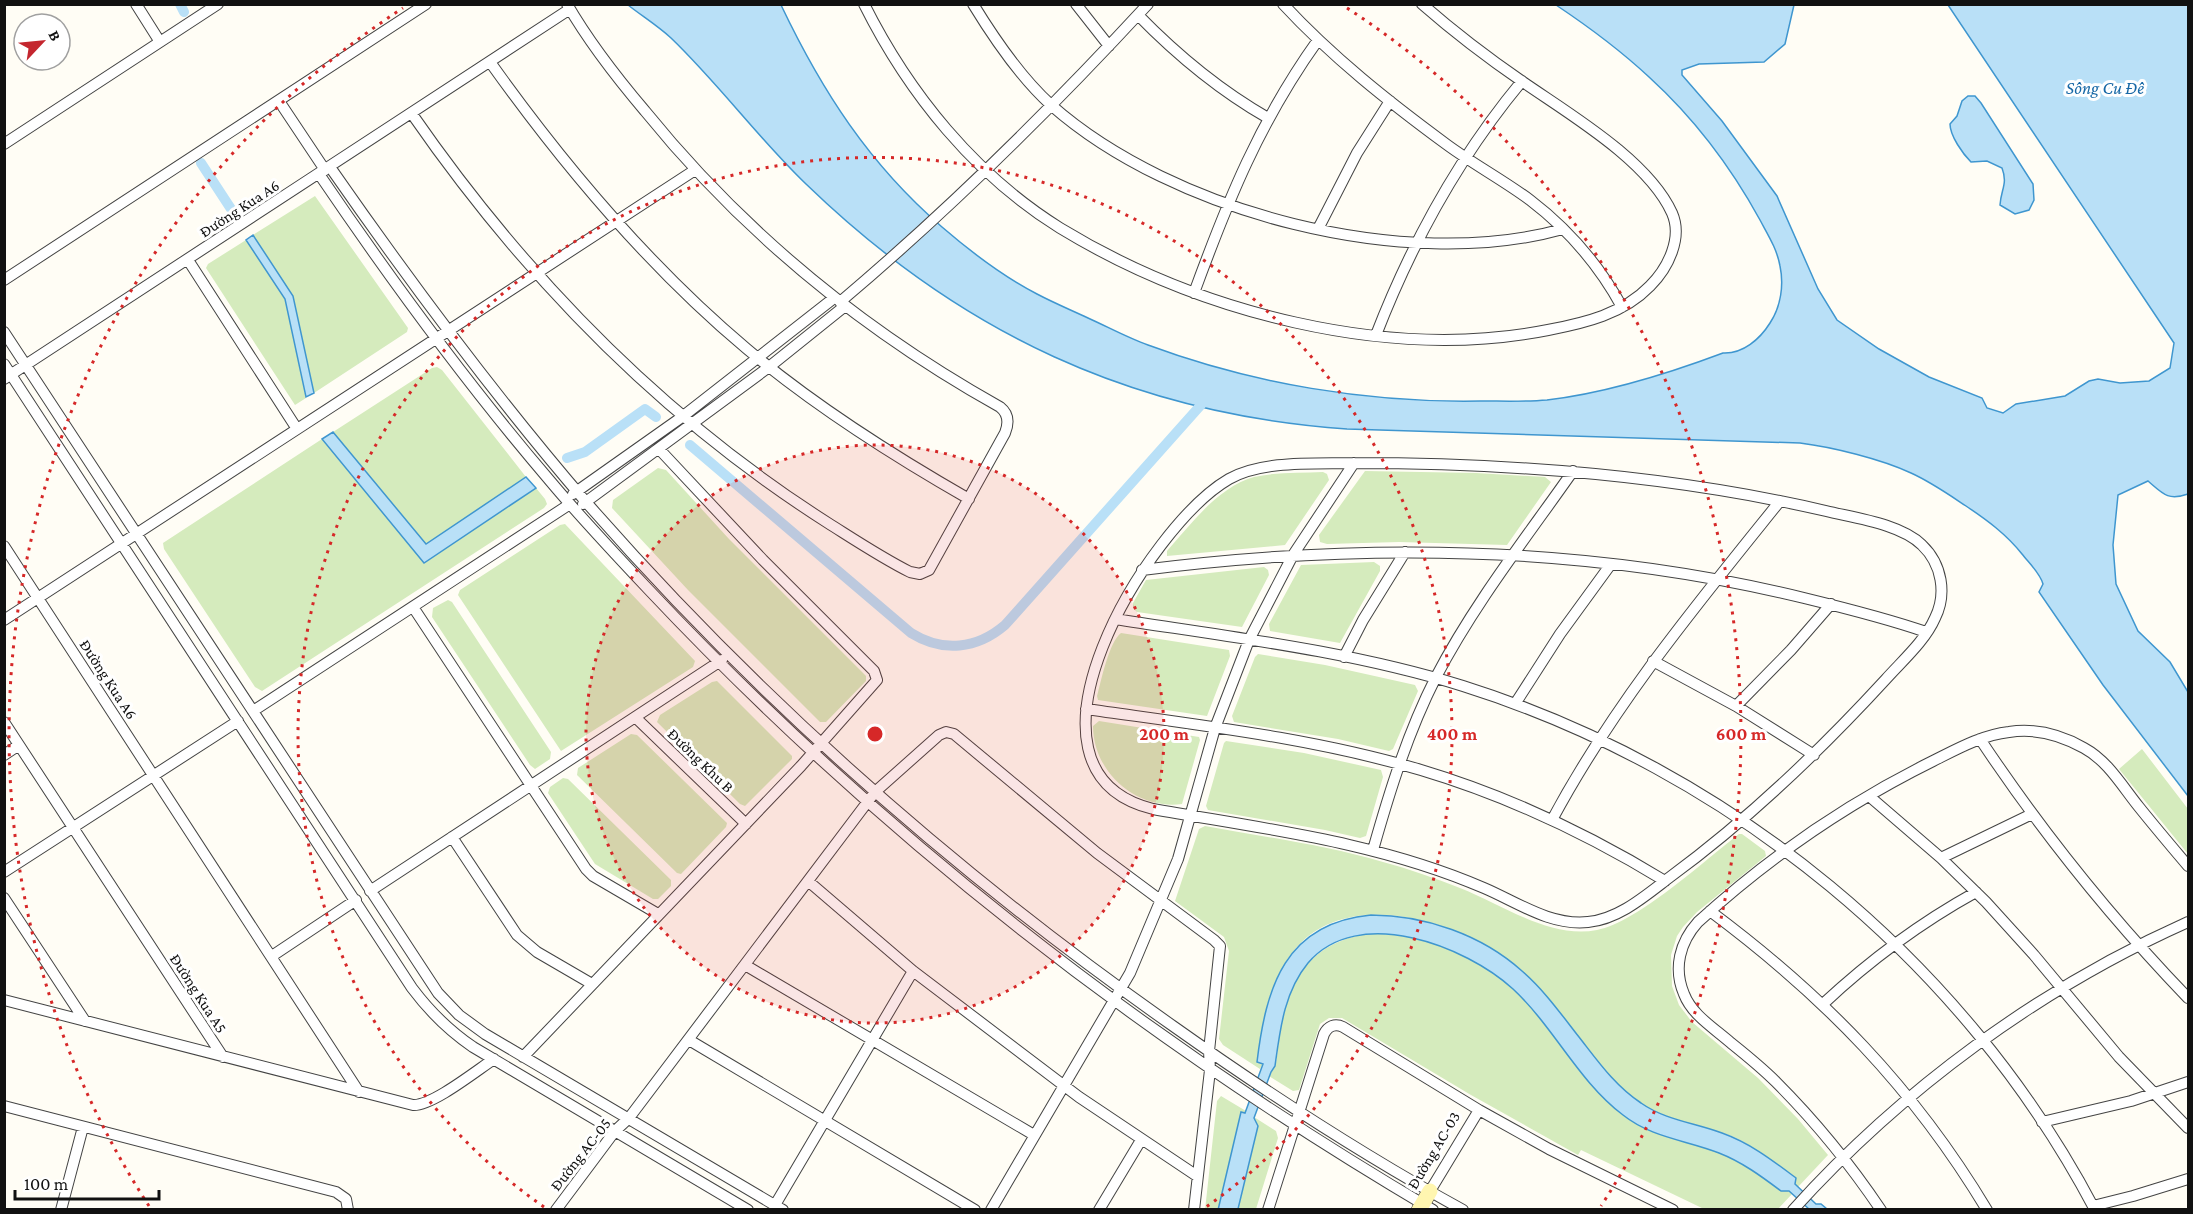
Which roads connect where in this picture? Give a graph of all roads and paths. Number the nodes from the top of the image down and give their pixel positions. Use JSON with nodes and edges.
{"nodes":[{"id":1,"x":136,"y":4,"type":"edge"},
{"id":2,"x":426,"y":4,"type":"edge"},
{"id":3,"x":864,"y":4,"type":"edge"},
{"id":4,"x":973,"y":4,"type":"edge"},
{"id":5,"x":1076,"y":4,"type":"edge"},
{"id":6,"x":1148,"y":4,"type":"edge"},
{"id":7,"x":1283,"y":4,"type":"edge"},
{"id":8,"x":1422,"y":4,"type":"edge"},
{"id":9,"x":218,"y":5,"type":"edge"},
{"id":10,"x":569,"y":7,"type":"edge"},
{"id":11,"x":1138,"y":15,"type":"junction"},
{"id":12,"x":1318,"y":40,"type":"junction"},
{"id":13,"x":160,"y":42,"type":"junction"},
{"id":14,"x":1109,"y":46,"type":"junction"},
{"id":15,"x":490,"y":62,"type":"junction"},
{"id":16,"x":1522,"y":81,"type":"junction"},
{"id":17,"x":279,"y":101,"type":"junction"},
{"id":18,"x":1390,"y":101,"type":"junction"},
{"id":19,"x":1052,"y":106,"type":"junction"},
{"id":20,"x":412,"y":114,"type":"junction"},
{"id":21,"x":1268,"y":118,"type":"junction"},
{"id":22,"x":4,"y":144,"type":"edge"},
{"id":23,"x":1465,"y":157,"type":"junction"},
{"id":24,"x":324,"y":170,"type":"junction"},
{"id":25,"x":695,"y":170,"type":"junction"},
{"id":26,"x":985,"y":171,"type":"junction"},
{"id":27,"x":1227,"y":203,"type":"junction"},
{"id":28,"x":615,"y":222,"type":"junction"},
{"id":29,"x":1318,"y":229,"type":"junction"},
{"id":30,"x":1563,"y":229,"type":"junction"},
{"id":31,"x":1415,"y":244,"type":"junction"},
{"id":32,"x":188,"y":260,"type":"junction"},
{"id":33,"x":535,"y":273,"type":"junction"},
{"id":34,"x":4,"y":280,"type":"edge"},
{"id":35,"x":1194,"y":292,"type":"junction"},
{"id":36,"x":840,"y":302,"type":"junction"},
{"id":37,"x":1622,"y":307,"type":"junction"},
{"id":38,"x":447,"y":331,"type":"junction"},
{"id":39,"x":4,"y":332,"type":"edge"},
{"id":40,"x":1376,"y":335,"type":"junction"},
{"id":41,"x":436,"y":338,"type":"junction"},
{"id":42,"x":758,"y":358,"type":"junction"},
{"id":43,"x":4,"y":364,"type":"edge"},
{"id":44,"x":26,"y":365,"type":"junction"},
{"id":45,"x":769,"y":367,"type":"junction"},
{"id":46,"x":8,"y":377,"type":"edge"},
{"id":47,"x":682,"y":417,"type":"junction"},
{"id":48,"x":692,"y":425,"type":"junction"},
{"id":49,"x":297,"y":429,"type":"junction"},
{"id":50,"x":659,"y":449,"type":"junction"},
{"id":51,"x":1354,"y":463,"type":"junction"},
{"id":52,"x":1573,"y":471,"type":"junction"},
{"id":53,"x":578,"y":492,"type":"junction"},
{"id":54,"x":969,"y":499,"type":"junction"},
{"id":55,"x":1780,"y":501,"type":"junction"},
{"id":56,"x":586,"y":502,"type":"junction"},
{"id":57,"x":570,"y":505,"type":"junction"},
{"id":58,"x":136,"y":534,"type":"junction"},
{"id":59,"x":122,"y":543,"type":"junction"},
{"id":60,"x":4,"y":546,"type":"edge"},
{"id":61,"x":1405,"y":552,"type":"junction"},
{"id":62,"x":1293,"y":555,"type":"junction"},
{"id":63,"x":1513,"y":555,"type":"junction"},
{"id":64,"x":1611,"y":564,"type":"junction"},
{"id":65,"x":1142,"y":570,"type":"junction"},
{"id":66,"x":1716,"y":579,"type":"junction"},
{"id":67,"x":38,"y":598,"type":"junction"},
{"id":68,"x":1831,"y":604,"type":"junction"},
{"id":69,"x":413,"y":607,"type":"junction"},
{"id":70,"x":1115,"y":619,"type":"junction"},
{"id":71,"x":4,"y":620,"type":"edge"},
{"id":72,"x":1926,"y":632,"type":"junction"},
{"id":73,"x":1249,"y":640,"type":"junction"},
{"id":74,"x":730,"y":655,"type":"junction"},
{"id":75,"x":1344,"y":657,"type":"junction"},
{"id":76,"x":1653,"y":661,"type":"junction"},
{"id":77,"x":719,"y":663,"type":"junction"},
{"id":78,"x":1436,"y":678,"type":"junction"},
{"id":79,"x":1515,"y":704,"type":"junction"},
{"id":80,"x":1736,"y":706,"type":"junction"},
{"id":81,"x":1086,"y":709,"type":"junction"},
{"id":82,"x":253,"y":711,"type":"junction"},
{"id":83,"x":635,"y":717,"type":"junction"},
{"id":84,"x":238,"y":721,"type":"junction"},
{"id":85,"x":4,"y":722,"type":"edge"},
{"id":86,"x":1215,"y":728,"type":"junction"},
{"id":87,"x":1980,"y":739,"type":"junction"},
{"id":88,"x":1600,"y":740,"type":"junction"},
{"id":89,"x":821,"y":742,"type":"junction"},
{"id":90,"x":19,"y":745,"type":"junction"},
{"id":91,"x":812,"y":752,"type":"junction"},
{"id":92,"x":4,"y":754,"type":"edge"},
{"id":93,"x":1814,"y":756,"type":"junction"},
{"id":94,"x":1398,"y":764,"type":"junction"},
{"id":95,"x":154,"y":775,"type":"junction"},
{"id":96,"x":531,"y":786,"type":"junction"},
{"id":97,"x":875,"y":792,"type":"junction"},
{"id":98,"x":1869,"y":796,"type":"junction"},
{"id":99,"x":867,"y":803,"type":"junction"},
{"id":100,"x":2032,"y":814,"type":"junction"},
{"id":101,"x":1191,"y":816,"type":"junction"},
{"id":102,"x":1552,"y":820,"type":"junction"},
{"id":103,"x":1743,"y":820,"type":"junction"},
{"id":104,"x":746,"y":824,"type":"junction"},
{"id":105,"x":73,"y":828,"type":"junction"},
{"id":106,"x":452,"y":837,"type":"junction"},
{"id":107,"x":1373,"y":850,"type":"junction"},
{"id":108,"x":1785,"y":851,"type":"junction"},
{"id":109,"x":1941,"y":858,"type":"junction"},
{"id":110,"x":2188,"y":866,"type":"edge"},
{"id":111,"x":4,"y":872,"type":"edge"},
{"id":112,"x":808,"y":881,"type":"junction"},
{"id":113,"x":1665,"y":881,"type":"junction"},
{"id":114,"x":370,"y":891,"type":"junction"},
{"id":115,"x":1977,"y":892,"type":"junction"},
{"id":116,"x":4,"y":898,"type":"edge"},
{"id":117,"x":356,"y":900,"type":"junction"},
{"id":118,"x":1161,"y":901,"type":"junction"},
{"id":119,"x":1710,"y":911,"type":"junction"},
{"id":120,"x":658,"y":914,"type":"junction"},
{"id":121,"x":2188,"y":922,"type":"edge"},
{"id":122,"x":1894,"y":943,"type":"junction"},
{"id":123,"x":2139,"y":945,"type":"junction"},
{"id":124,"x":272,"y":956,"type":"junction"},
{"id":125,"x":745,"y":965,"type":"junction"},
{"id":126,"x":913,"y":971,"type":"junction"},
{"id":127,"x":592,"y":984,"type":"junction"},
{"id":128,"x":2062,"y":989,"type":"junction"},
{"id":129,"x":1121,"y":990,"type":"junction"},
{"id":130,"x":2188,"y":998,"type":"edge"},
{"id":131,"x":4,"y":1000,"type":"edge"},
{"id":132,"x":1114,"y":1002,"type":"junction"},
{"id":133,"x":1823,"y":1004,"type":"junction"},
{"id":134,"x":85,"y":1021,"type":"junction"},
{"id":135,"x":689,"y":1040,"type":"junction"},
{"id":136,"x":873,"y":1040,"type":"junction"},
{"id":137,"x":1983,"y":1041,"type":"junction"},
{"id":138,"x":1209,"y":1052,"type":"junction"},
{"id":139,"x":523,"y":1056,"type":"junction"},
{"id":140,"x":223,"y":1057,"type":"junction"},
{"id":141,"x":494,"y":1059,"type":"junction"},
{"id":142,"x":1210,"y":1070,"type":"junction"},
{"id":143,"x":2188,"y":1082,"type":"edge"},
{"id":144,"x":1064,"y":1085,"type":"junction"},
{"id":145,"x":359,"y":1092,"type":"junction"},
{"id":146,"x":2154,"y":1095,"type":"junction"},
{"id":147,"x":1910,"y":1097,"type":"junction"},
{"id":148,"x":4,"y":1106,"type":"edge"},
{"id":149,"x":1479,"y":1110,"type":"junction"},
{"id":150,"x":1299,"y":1112,"type":"junction"},
{"id":151,"x":629,"y":1118,"type":"junction"},
{"id":152,"x":825,"y":1120,"type":"junction"},
{"id":153,"x":2042,"y":1122,"type":"junction"},
{"id":154,"x":1294,"y":1125,"type":"junction"},
{"id":155,"x":83,"y":1127,"type":"junction"},
{"id":156,"x":2188,"y":1128,"type":"edge"},
{"id":157,"x":615,"y":1131,"type":"junction"},
{"id":158,"x":1034,"y":1135,"type":"junction"},
{"id":159,"x":1141,"y":1140,"type":"junction"},
{"id":160,"x":1843,"y":1157,"type":"junction"},
{"id":161,"x":1197,"y":1176,"type":"junction"},
{"id":162,"x":2188,"y":1179,"type":"edge"},
{"id":163,"x":1426,"y":1203,"type":"edge"},
{"id":164,"x":779,"y":1207,"type":"edge"},
{"id":165,"x":1795,"y":1208,"type":"edge"},
{"id":166,"x":2094,"y":1208,"type":"edge"},
{"id":167,"x":61,"y":1209,"type":"edge"},
{"id":168,"x":348,"y":1209,"type":"edge"},
{"id":169,"x":556,"y":1209,"type":"edge"},
{"id":170,"x":748,"y":1209,"type":"edge"},
{"id":171,"x":975,"y":1209,"type":"edge"},
{"id":172,"x":991,"y":1209,"type":"edge"},
{"id":173,"x":1099,"y":1209,"type":"edge"},
{"id":174,"x":1194,"y":1209,"type":"edge"},
{"id":175,"x":1268,"y":1209,"type":"edge"},
{"id":176,"x":1463,"y":1209,"type":"edge"},
{"id":177,"x":1673,"y":1209,"type":"edge"},
{"id":178,"x":1881,"y":1209,"type":"edge"},
{"id":179,"x":1987,"y":1209,"type":"edge"}],
"edges":[{"from":1,"to":13,"type":"street"},
{"from":2,"to":17,"type":"street"},
{"from":3,"to":26,"type":"street"},
{"from":4,"to":19,"type":"street"},
{"from":5,"to":14,"type":"street"},
{"from":6,"to":11,"type":"street"},
{"from":7,"to":12,"type":"street"},
{"from":8,"to":16,"type":"street"},
{"from":9,"to":13,"type":"street"},
{"from":10,"to":15,"type":"street","name":"Đường Kua A6"},
{"from":10,"to":25,"type":"street"},
{"from":11,"to":14,"type":"street"},
{"from":11,"to":21,"type":"street"},
{"from":12,"to":18,"type":"street"},
{"from":12,"to":21,"type":"street"},
{"from":13,"to":22,"type":"street"},
{"from":14,"to":19,"type":"street"},
{"from":15,"to":20,"type":"street","name":"Đường Kua A6"},
{"from":15,"to":28,"type":"street"},
{"from":16,"to":23,"type":"street"},
{"from":16,"to":37,"type":"street"},
{"from":17,"to":24,"type":"street"},
{"from":17,"to":34,"type":"street"},
{"from":18,"to":23,"type":"street"},
{"from":18,"to":29,"type":"street"},
{"from":19,"to":26,"type":"street"},
{"from":19,"to":27,"type":"street"},
{"from":20,"to":24,"type":"street","name":"Đường Kua A6"},
{"from":20,"to":33,"type":"street"},
{"from":21,"to":27,"type":"street"},
{"from":23,"to":30,"type":"street"},
{"from":23,"to":31,"type":"street"},
{"from":24,"to":32,"type":"street","name":"Đường Kua A6"},
{"from":24,"to":38,"type":"street"},
{"from":24,"to":41,"type":"street"},
{"from":25,"to":28,"type":"street"},
{"from":25,"to":36,"type":"street"},
{"from":26,"to":35,"type":"street"},
{"from":26,"to":36,"type":"street"},
{"from":27,"to":29,"type":"street"},
{"from":27,"to":35,"type":"street"},
{"from":28,"to":33,"type":"street"},
{"from":28,"to":42,"type":"street"},
{"from":29,"to":31,"type":"street"},
{"from":30,"to":31,"type":"street"},
{"from":30,"to":37,"type":"street"},
{"from":31,"to":40,"type":"street"},
{"from":32,"to":44,"type":"street","name":"Đường Kua A6"},
{"from":32,"to":49,"type":"street"},
{"from":33,"to":38,"type":"street"},
{"from":33,"to":47,"type":"street"},
{"from":35,"to":40,"type":"street"},
{"from":36,"to":42,"type":"street"},
{"from":36,"to":45,"type":"street"},
{"from":36,"to":54,"type":"street"},
{"from":37,"to":40,"type":"street"},
{"from":38,"to":41,"type":"street"},
{"from":38,"to":53,"type":"street"},
{"from":39,"to":44,"type":"street"},
{"from":41,"to":49,"type":"street"},
{"from":41,"to":57,"type":"street"},
{"from":42,"to":45,"type":"street"},
{"from":42,"to":47,"type":"street"},
{"from":43,"to":46,"type":"street"},
{"from":44,"to":46,"type":"street","name":"Đường Kua A6"},
{"from":44,"to":58,"type":"street"},
{"from":45,"to":48,"type":"street"},
{"from":45,"to":54,"type":"street"},
{"from":46,"to":59,"type":"street"},
{"from":47,"to":48,"type":"street"},
{"from":47,"to":53,"type":"street"},
{"from":48,"to":50,"type":"street"},
{"from":48,"to":54,"type":"street"},
{"from":49,"to":58,"type":"street"},
{"from":50,"to":56,"type":"street"},
{"from":50,"to":89,"type":"street"},
{"from":51,"to":52,"type":"street"},
{"from":51,"to":62,"type":"street"},
{"from":51,"to":65,"type":"street"},
{"from":52,"to":55,"type":"street"},
{"from":52,"to":63,"type":"street"},
{"from":53,"to":56,"type":"street"},
{"from":53,"to":57,"type":"street"},
{"from":55,"to":66,"type":"street"},
{"from":55,"to":72,"type":"street"},
{"from":56,"to":57,"type":"street"},
{"from":56,"to":74,"type":"street"},
{"from":57,"to":69,"type":"street"},
{"from":57,"to":77,"type":"street"},
{"from":58,"to":59,"type":"street"},
{"from":58,"to":82,"type":"street"},
{"from":59,"to":67,"type":"street"},
{"from":59,"to":84,"type":"street"},
{"from":60,"to":67,"type":"street","name":"Đường Kua A6"},
{"from":61,"to":62,"type":"street"},
{"from":61,"to":63,"type":"street"},
{"from":61,"to":75,"type":"street"},
{"from":62,"to":65,"type":"street"},
{"from":62,"to":73,"type":"street"},
{"from":63,"to":64,"type":"street"},
{"from":63,"to":78,"type":"street"},
{"from":64,"to":66,"type":"street"},
{"from":64,"to":79,"type":"street"},
{"from":65,"to":70,"type":"street"},
{"from":66,"to":68,"type":"street"},
{"from":66,"to":76,"type":"street"},
{"from":67,"to":71,"type":"street"},
{"from":67,"to":95,"type":"street","name":"Đường Kua A6"},
{"from":68,"to":72,"type":"street"},
{"from":68,"to":80,"type":"street"},
{"from":69,"to":82,"type":"street"},
{"from":69,"to":96,"type":"street"},
{"from":70,"to":73,"type":"street"},
{"from":70,"to":81,"type":"street"},
{"from":72,"to":93,"type":"street"},
{"from":73,"to":75,"type":"street"},
{"from":73,"to":86,"type":"street"},
{"from":74,"to":77,"type":"street"},
{"from":74,"to":89,"type":"street"},
{"from":75,"to":78,"type":"street"},
{"from":76,"to":80,"type":"street"},
{"from":76,"to":88,"type":"street"},
{"from":77,"to":83,"type":"street"},
{"from":77,"to":91,"type":"street"},
{"from":78,"to":79,"type":"street"},
{"from":78,"to":94,"type":"street"},
{"from":79,"to":88,"type":"street"},
{"from":80,"to":93,"type":"street"},
{"from":81,"to":86,"type":"street"},
{"from":81,"to":101,"type":"street"},
{"from":82,"to":114,"type":"street"},
{"from":83,"to":96,"type":"street"},
{"from":83,"to":104,"type":"street","name":"Đường Khu B"},
{"from":84,"to":95,"type":"street"},
{"from":84,"to":117,"type":"street"},
{"from":85,"to":90,"type":"street"},
{"from":86,"to":94,"type":"street"},
{"from":86,"to":101,"type":"street"},
{"from":87,"to":98,"type":"street"},
{"from":87,"to":100,"type":"street"},
{"from":87,"to":110,"type":"street"},
{"from":88,"to":102,"type":"street"},
{"from":88,"to":103,"type":"street"},
{"from":89,"to":91,"type":"street"},
{"from":89,"to":97,"type":"street"},
{"from":90,"to":92,"type":"street"},
{"from":90,"to":105,"type":"street"},
{"from":91,"to":99,"type":"street"},
{"from":91,"to":104,"type":"street"},
{"from":93,"to":103,"type":"street"},
{"from":94,"to":102,"type":"street"},
{"from":94,"to":107,"type":"street"},
{"from":95,"to":105,"type":"street"},
{"from":95,"to":124,"type":"street"},
{"from":96,"to":106,"type":"street"},
{"from":96,"to":120,"type":"street"},
{"from":97,"to":99,"type":"street","name":"Đường AC-05"},
{"from":97,"to":118,"type":"street","name":"Đường AC-05"},
{"from":97,"to":129,"type":"street"},
{"from":98,"to":108,"type":"street"},
{"from":98,"to":109,"type":"street"},
{"from":99,"to":112,"type":"street","name":"Đường AC-05"},
{"from":99,"to":132,"type":"street"},
{"from":100,"to":109,"type":"street"},
{"from":100,"to":123,"type":"street"},
{"from":101,"to":107,"type":"street"},
{"from":101,"to":118,"type":"street"},
{"from":102,"to":113,"type":"street"},
{"from":103,"to":108,"type":"street"},
{"from":103,"to":113,"type":"street"},
{"from":104,"to":120,"type":"street"},
{"from":105,"to":111,"type":"street"},
{"from":105,"to":140,"type":"street","name":"Đường Kua A5"},
{"from":106,"to":114,"type":"street"},
{"from":106,"to":127,"type":"street"},
{"from":107,"to":113,"type":"street"},
{"from":108,"to":119,"type":"street"},
{"from":108,"to":122,"type":"street"},
{"from":109,"to":115,"type":"street"},
{"from":112,"to":125,"type":"street","name":"Đường AC-05"},
{"from":112,"to":126,"type":"street"},
{"from":114,"to":139,"type":"street"},
{"from":115,"to":122,"type":"street"},
{"from":115,"to":128,"type":"street"},
{"from":116,"to":134,"type":"street"},
{"from":117,"to":124,"type":"street"},
{"from":117,"to":141,"type":"street"},
{"from":118,"to":129,"type":"street"},
{"from":118,"to":138,"type":"street"},
{"from":119,"to":133,"type":"street"},
{"from":119,"to":160,"type":"street"},
{"from":120,"to":127,"type":"street"},
{"from":121,"to":123,"type":"street"},
{"from":122,"to":133,"type":"street"},
{"from":122,"to":137,"type":"street"},
{"from":123,"to":128,"type":"street"},
{"from":123,"to":130,"type":"street"},
{"from":124,"to":145,"type":"street"},
{"from":125,"to":135,"type":"street","name":"Đường AC-05"},
{"from":125,"to":136,"type":"street"},
{"from":126,"to":136,"type":"street"},
{"from":126,"to":144,"type":"street"},
{"from":127,"to":139,"type":"street"},
{"from":128,"to":137,"type":"street"},
{"from":128,"to":146,"type":"street"},
{"from":129,"to":132,"type":"street"},
{"from":129,"to":138,"type":"street"},
{"from":131,"to":134,"type":"street"},
{"from":132,"to":142,"type":"street"},
{"from":132,"to":144,"type":"street"},
{"from":133,"to":147,"type":"street"},
{"from":134,"to":140,"type":"street"},
{"from":135,"to":151,"type":"street","name":"Đường AC-05"},
{"from":135,"to":152,"type":"street"},
{"from":136,"to":152,"type":"street"},
{"from":136,"to":158,"type":"street"},
{"from":137,"to":147,"type":"street"},
{"from":137,"to":153,"type":"street"},
{"from":138,"to":142,"type":"street"},
{"from":138,"to":150,"type":"street"},
{"from":139,"to":151,"type":"street"},
{"from":140,"to":145,"type":"street","name":"Đường Kua A5"},
{"from":141,"to":145,"type":"street","name":"Đường Kua A5"},
{"from":141,"to":157,"type":"street"},
{"from":142,"to":154,"type":"street"},
{"from":142,"to":161,"type":"street"},
{"from":143,"to":146,"type":"street"},
{"from":144,"to":158,"type":"street"},
{"from":144,"to":159,"type":"street"},
{"from":146,"to":153,"type":"street"},
{"from":146,"to":156,"type":"street"},
{"from":147,"to":160,"type":"street"},
{"from":147,"to":179,"type":"street"},
{"from":148,"to":155,"type":"street"},
{"from":149,"to":150,"type":"street"},
{"from":149,"to":163,"type":"street","name":"Đường AC-03"},
{"from":149,"to":177,"type":"street"},
{"from":150,"to":154,"type":"street"},
{"from":150,"to":163,"type":"street"},
{"from":151,"to":157,"type":"street","name":"Đường AC-05"},
{"from":151,"to":164,"type":"street"},
{"from":152,"to":164,"type":"street"},
{"from":152,"to":171,"type":"street"},
{"from":153,"to":166,"type":"street"},
{"from":154,"to":163,"type":"street"},
{"from":154,"to":175,"type":"street"},
{"from":155,"to":167,"type":"street"},
{"from":155,"to":168,"type":"street"},
{"from":157,"to":169,"type":"street","name":"Đường AC-05"},
{"from":157,"to":170,"type":"street"},
{"from":158,"to":172,"type":"street"},
{"from":159,"to":161,"type":"street"},
{"from":159,"to":173,"type":"street"},
{"from":160,"to":165,"type":"street"},
{"from":160,"to":178,"type":"street"},
{"from":161,"to":174,"type":"street"},
{"from":162,"to":166,"type":"street"},
{"from":163,"to":176,"type":"street"}]}
